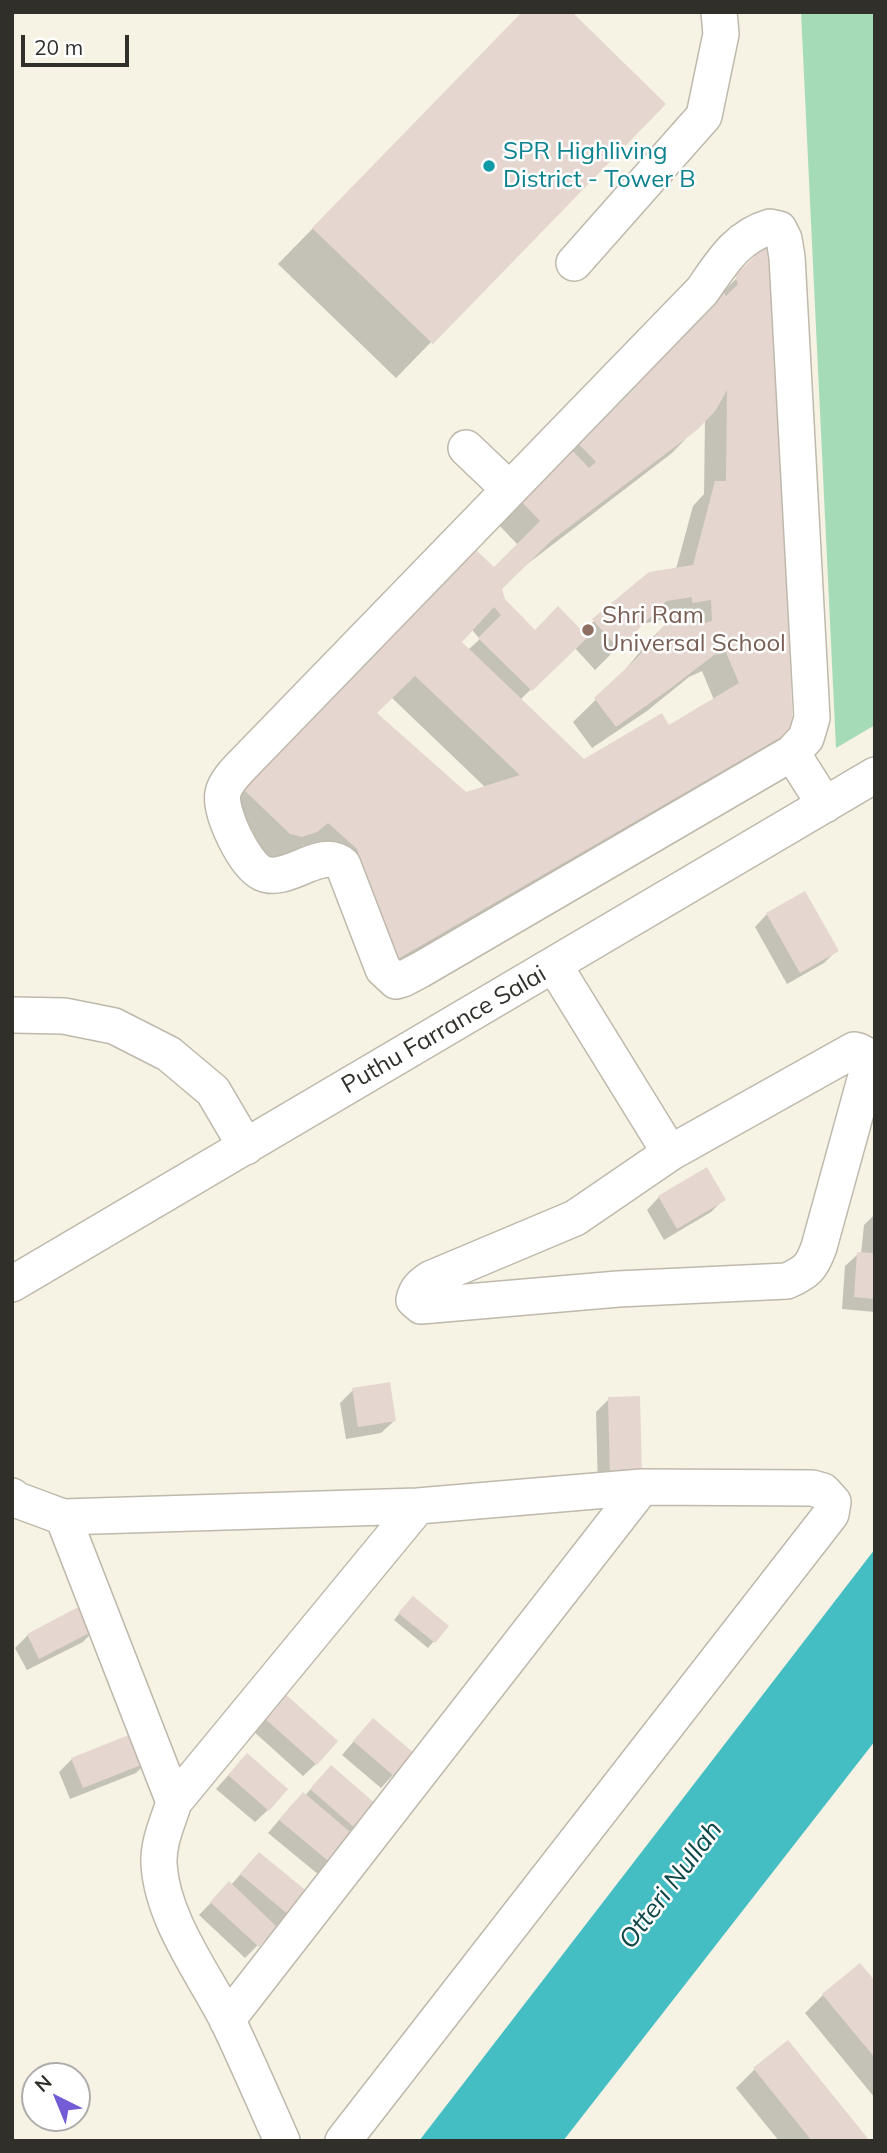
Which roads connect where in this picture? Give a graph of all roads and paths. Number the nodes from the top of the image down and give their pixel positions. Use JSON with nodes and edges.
{"nodes":[{"id":1,"x":719,"y":12,"type":"edge"},
{"id":2,"x":574,"y":263,"type":"dead end"},
{"id":3,"x":466,"y":448,"type":"dead end"},
{"id":4,"x":509,"y":489,"type":"junction"},
{"id":5,"x":792,"y":753,"type":"junction"},
{"id":6,"x":875,"y":775,"type":"edge"},
{"id":7,"x":825,"y":805,"type":"junction"},
{"id":8,"x":554,"y":965,"type":"junction"},
{"id":9,"x":12,"y":1015,"type":"edge"},
{"id":10,"x":246,"y":1147,"type":"junction"},
{"id":11,"x":670,"y":1153,"type":"junction"},
{"id":12,"x":12,"y":1284,"type":"edge"},
{"id":13,"x":642,"y":1487,"type":"junction"},
{"id":14,"x":12,"y":1496,"type":"edge"},
{"id":15,"x":418,"y":1506,"type":"junction"},
{"id":16,"x":64,"y":1517,"type":"junction"},
{"id":17,"x":174,"y":1802,"type":"junction"},
{"id":18,"x":227,"y":2020,"type":"junction"},
{"id":19,"x":282,"y":2141,"type":"edge"},
{"id":20,"x":342,"y":2141,"type":"edge"}],
"edges":[{"from":1,"to":2,"type":"street"},
{"from":3,"to":4,"type":"street"},
{"from":4,"to":5,"type":"street"},
{"from":4,"to":5,"type":"street"},
{"from":5,"to":7,"type":"street"},
{"from":6,"to":7,"type":"street","name":"Puthu Farrance Salai"},
{"from":7,"to":8,"type":"street","name":"Puthu Farrance Salai"},
{"from":8,"to":10,"type":"street","name":"Puthu Farrance Salai"},
{"from":8,"to":11,"type":"street"},
{"from":9,"to":10,"type":"street"},
{"from":10,"to":12,"type":"street","name":"Puthu Farrance Salai"},
{"from":11,"to":11,"type":"street"},
{"from":13,"to":15,"type":"street"},
{"from":13,"to":18,"type":"street"},
{"from":13,"to":20,"type":"street"},
{"from":14,"to":16,"type":"street"},
{"from":15,"to":16,"type":"street"},
{"from":15,"to":17,"type":"street"},
{"from":16,"to":17,"type":"street"},
{"from":17,"to":18,"type":"street"},
{"from":18,"to":19,"type":"street"}]}
